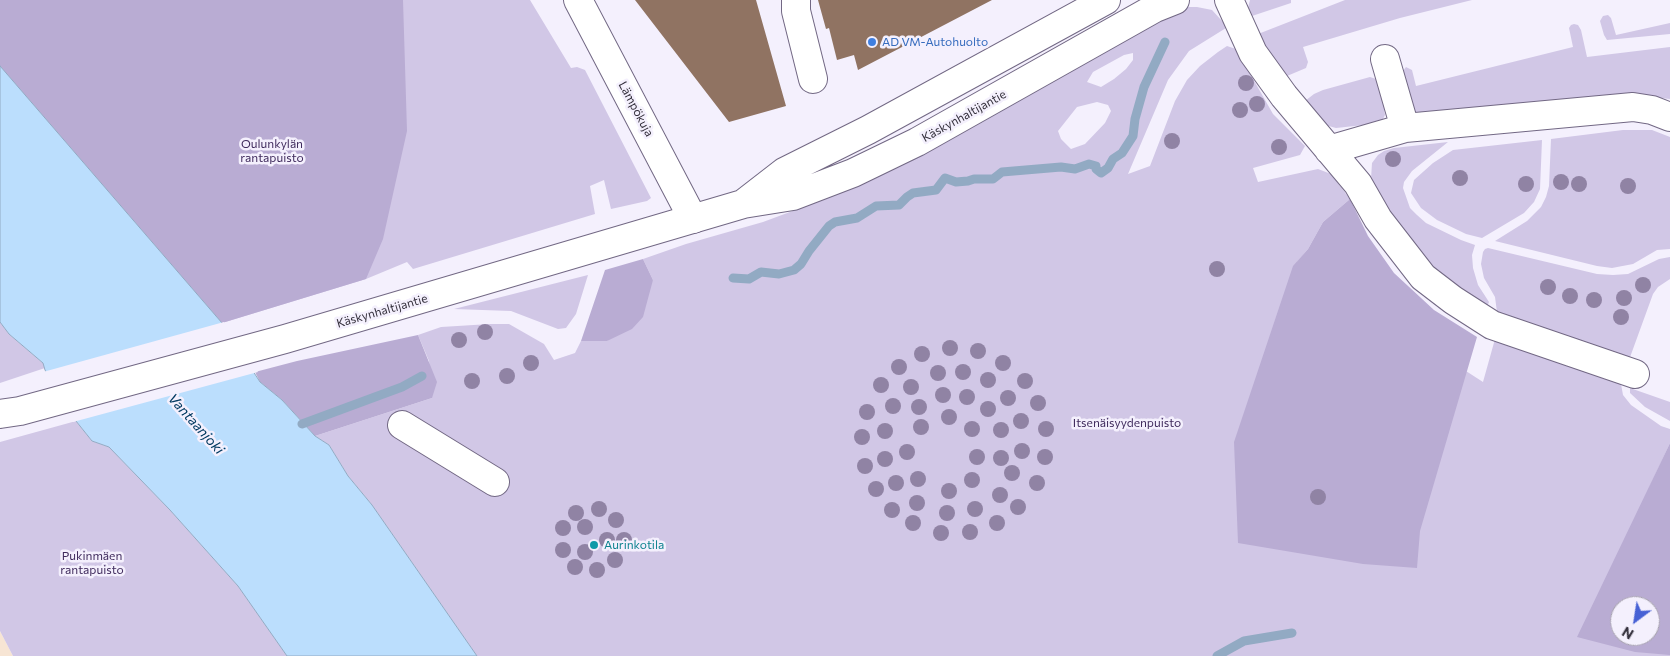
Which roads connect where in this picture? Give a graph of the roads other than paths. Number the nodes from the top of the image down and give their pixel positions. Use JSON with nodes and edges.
{"nodes":[{"id":1,"x":578,"y":0,"type":"edge"},
{"id":2,"x":796,"y":0,"type":"edge"},
{"id":3,"x":1106,"y":0,"type":"edge"},
{"id":4,"x":1175,"y":0,"type":"edge"},
{"id":5,"x":1229,"y":0,"type":"edge"},
{"id":6,"x":1385,"y":59,"type":"dead end"},
{"id":7,"x":813,"y":79,"type":"dead end"},
{"id":8,"x":1670,"y":117,"type":"edge"},
{"id":9,"x":1405,"y":128,"type":"junction"},
{"id":10,"x":1329,"y":150,"type":"junction"},
{"id":11,"x":743,"y":204,"type":"junction"},
{"id":12,"x":693,"y":219,"type":"junction"},
{"id":13,"x":1635,"y":374,"type":"dead end"},
{"id":14,"x":10,"y":413,"type":"edge"},
{"id":15,"x":402,"y":425,"type":"dead end"},
{"id":16,"x":495,"y":482,"type":"dead end"}],
"edges":[{"from":1,"to":12,"type":"main road","name":"Lämpökuja"},
{"from":2,"to":7,"type":"main road"},
{"from":3,"to":11,"type":"main road","name":"Käskynhaltijantie"},
{"from":4,"to":11,"type":"main road","name":"Käskynhaltijantie"},
{"from":5,"to":10,"type":"main road"},
{"from":6,"to":9,"type":"main road"},
{"from":8,"to":9,"type":"main road"},
{"from":9,"to":10,"type":"main road"},
{"from":10,"to":13,"type":"main road"},
{"from":11,"to":12,"type":"main road","name":"Käskynhaltijantie"},
{"from":12,"to":14,"type":"main road","name":"Käskynhaltijantie"},
{"from":15,"to":16,"type":"main road"}]}
